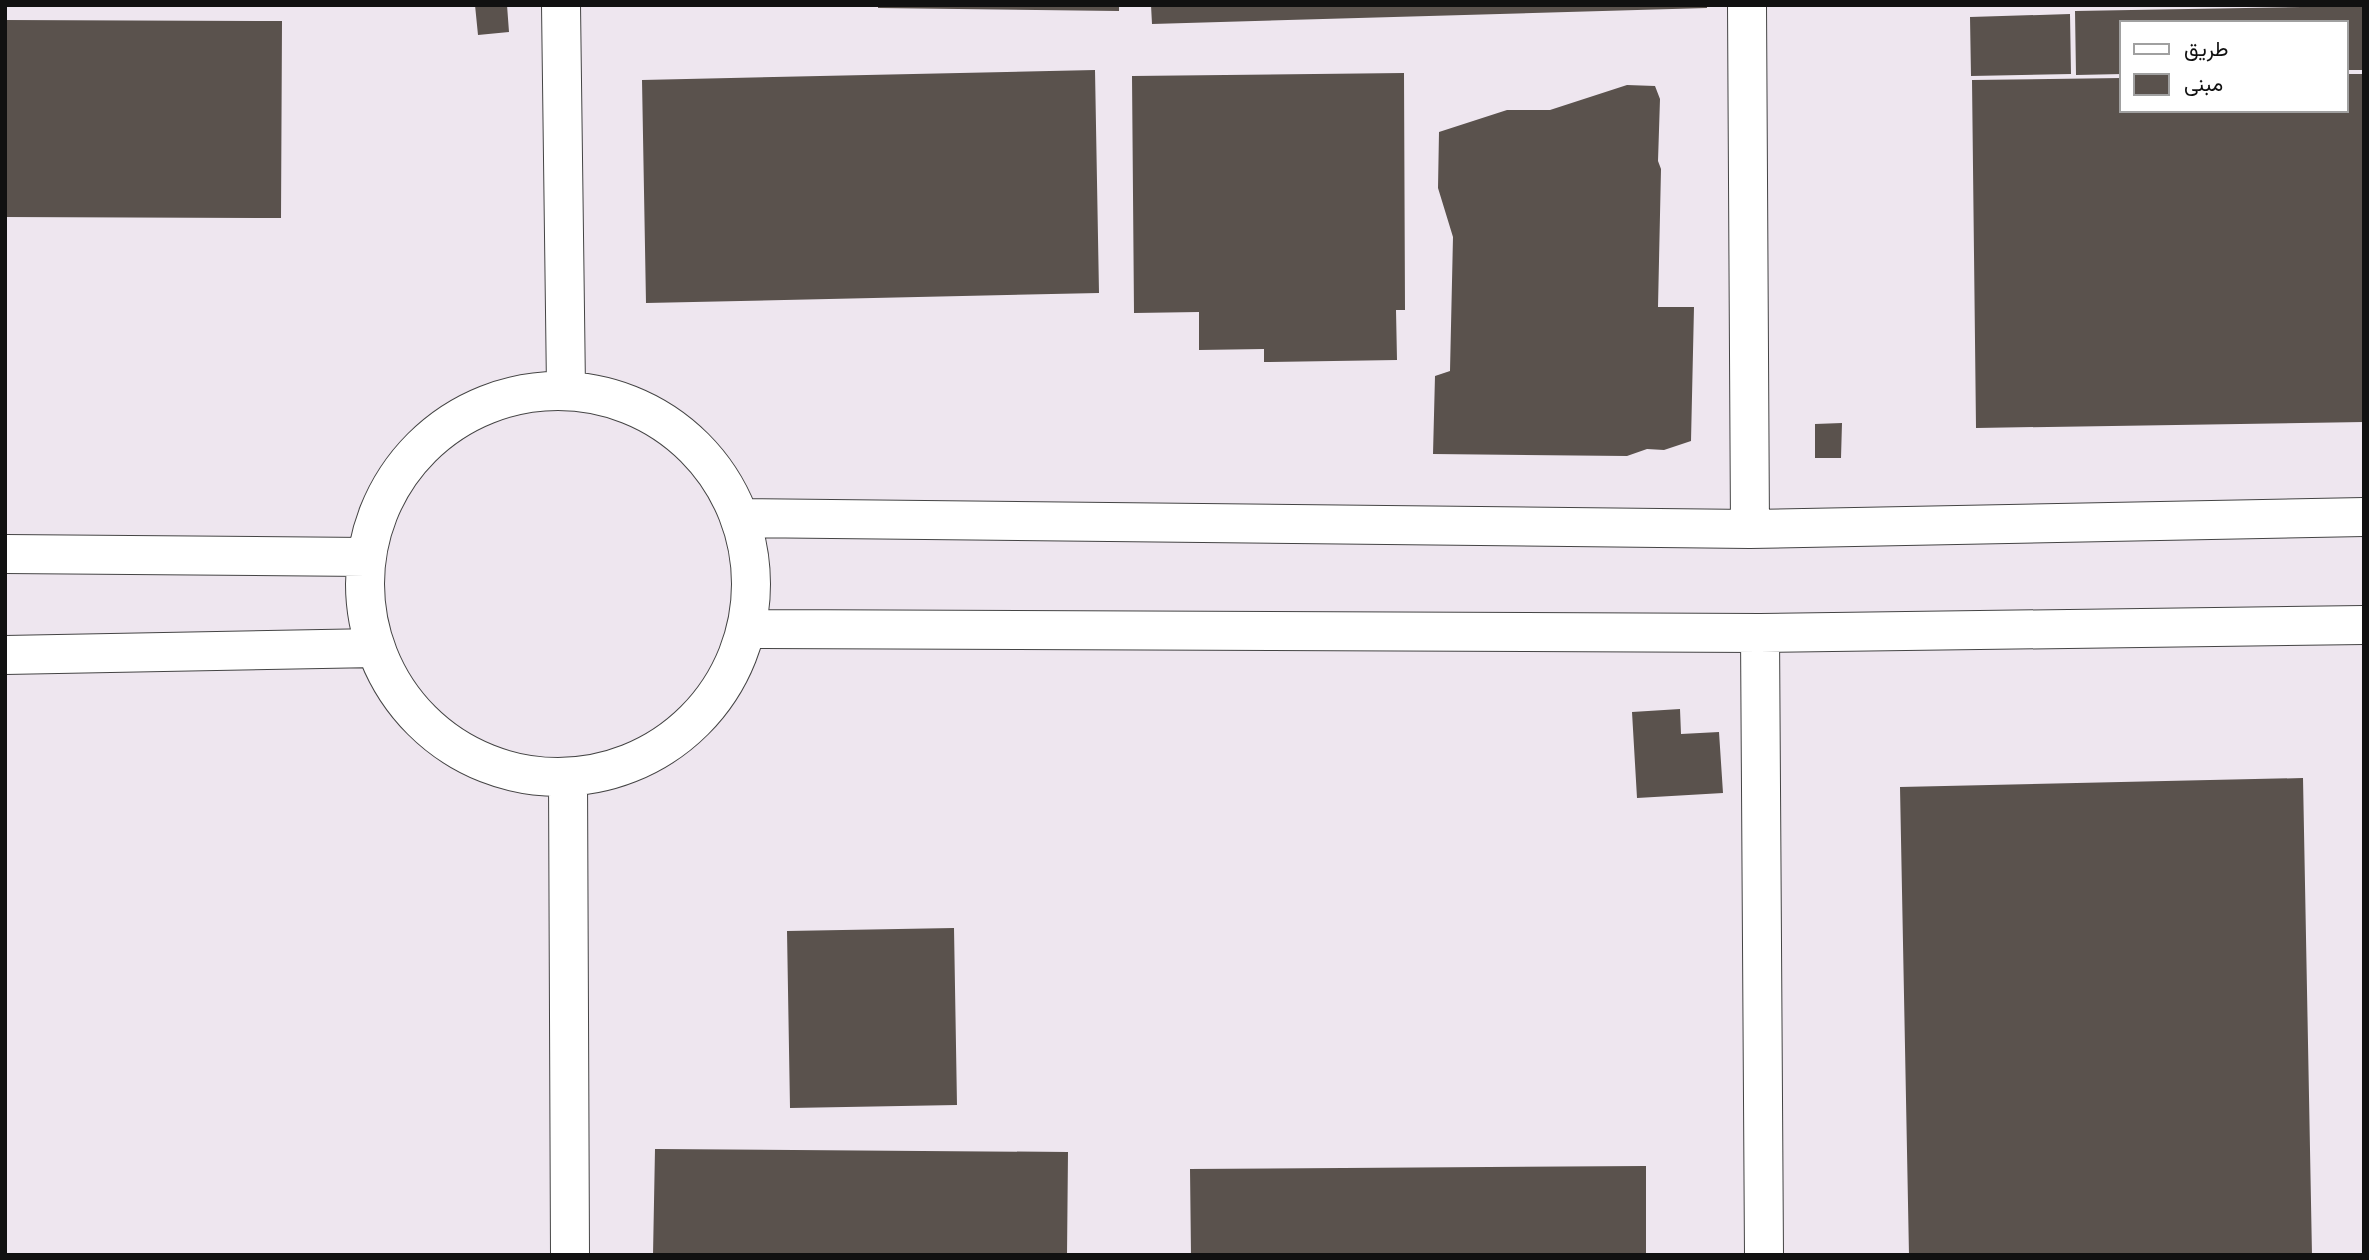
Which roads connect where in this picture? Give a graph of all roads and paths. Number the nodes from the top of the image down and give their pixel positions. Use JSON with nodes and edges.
{"nodes":[{"id":1,"x":561,"y":5,"type":"edge"},
{"id":2,"x":1747,"y":5,"type":"edge"},
{"id":3,"x":566,"y":388,"type":"junction"},
{"id":4,"x":2364,"y":517,"type":"edge"},
{"id":5,"x":742,"y":518,"type":"junction"},
{"id":6,"x":1750,"y":528,"type":"junction"},
{"id":7,"x":5,"y":554,"type":"edge"},
{"id":8,"x":366,"y":557,"type":"junction"},
{"id":9,"x":2364,"y":625,"type":"edge"},
{"id":10,"x":747,"y":629,"type":"junction"},
{"id":11,"x":1759,"y":633,"type":"junction"},
{"id":12,"x":376,"y":648,"type":"junction"},
{"id":13,"x":5,"y":654,"type":"edge"},
{"id":14,"x":568,"y":778,"type":"junction"},
{"id":15,"x":570,"y":1255,"type":"edge"},
{"id":16,"x":1764,"y":1255,"type":"edge"}],
"edges":[{"from":1,"to":3,"type":"street"},
{"from":2,"to":6,"type":"street"},
{"from":3,"to":5,"type":"street"},
{"from":3,"to":8,"type":"street"},
{"from":4,"to":6,"type":"street"},
{"from":5,"to":6,"type":"street"},
{"from":5,"to":10,"type":"street"},
{"from":7,"to":8,"type":"street"},
{"from":8,"to":12,"type":"street"},
{"from":9,"to":11,"type":"street"},
{"from":10,"to":11,"type":"street"},
{"from":10,"to":14,"type":"street"},
{"from":11,"to":16,"type":"street"},
{"from":12,"to":13,"type":"street"},
{"from":12,"to":14,"type":"street"},
{"from":14,"to":15,"type":"street"}]}
